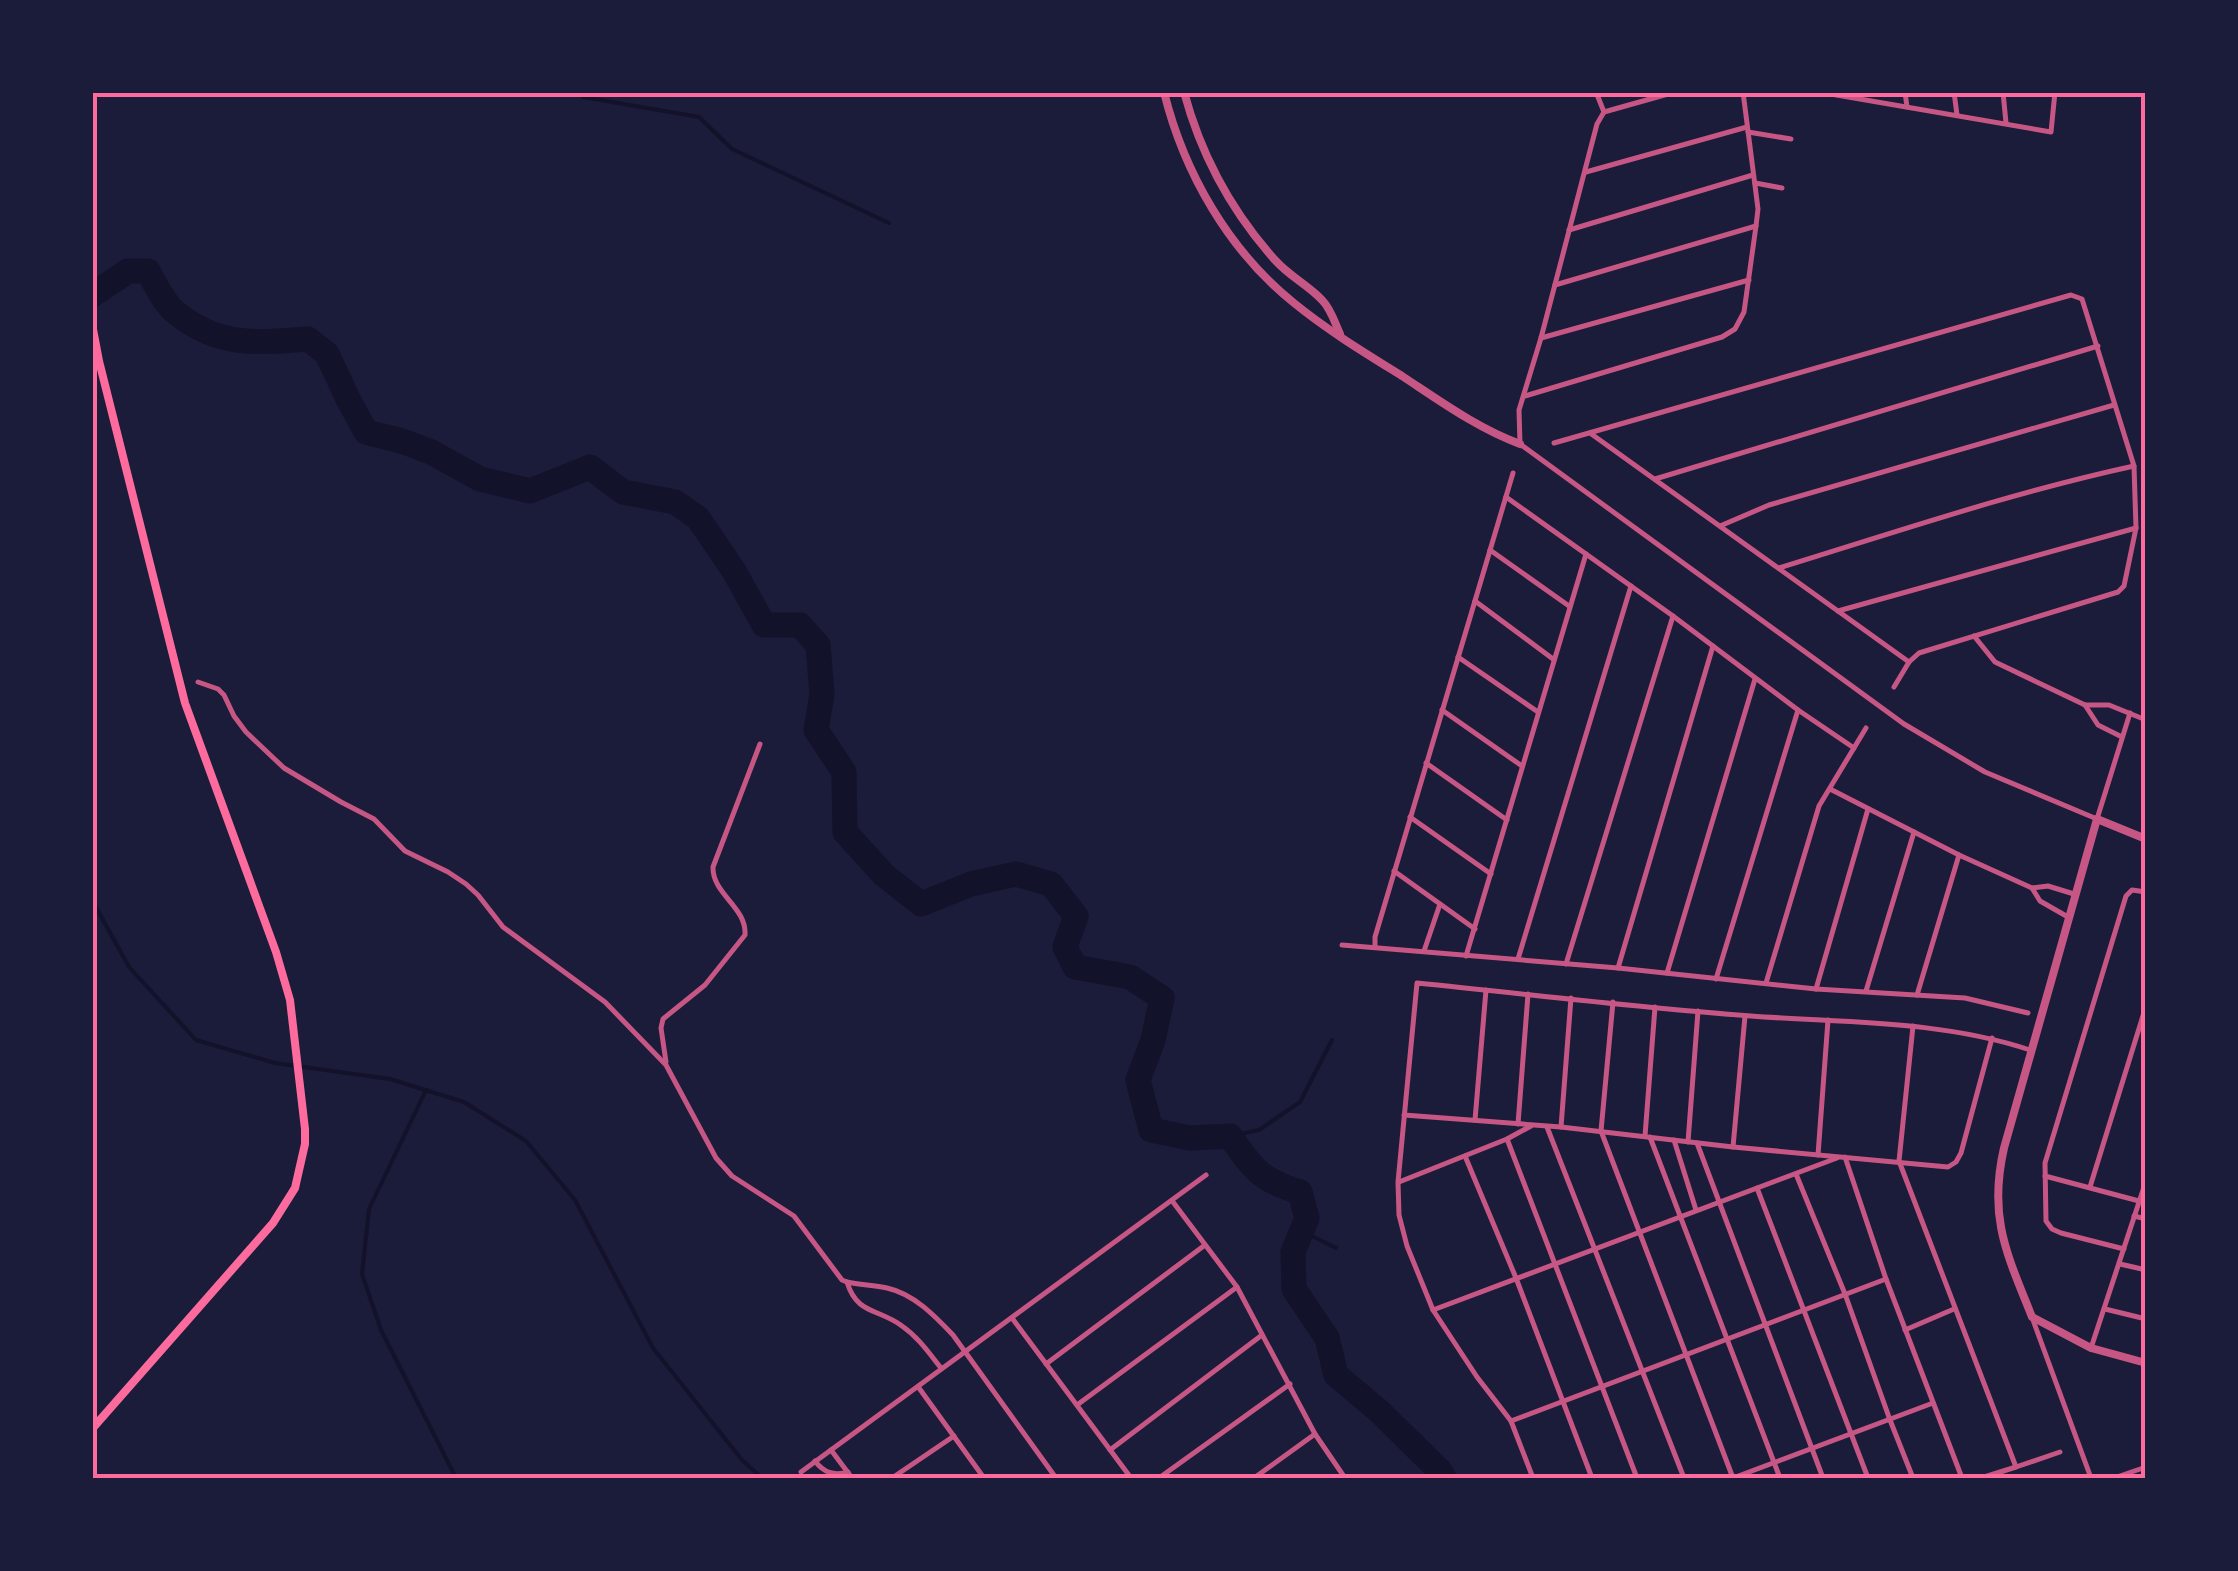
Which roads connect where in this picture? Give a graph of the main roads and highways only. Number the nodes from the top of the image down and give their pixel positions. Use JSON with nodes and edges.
{"nodes":[{"id":1,"x":92,"y":324,"type":"edge"},
{"id":2,"x":92,"y":1429,"type":"edge"}],
"edges":[{"from":1,"to":2,"type":"main road"}]}
